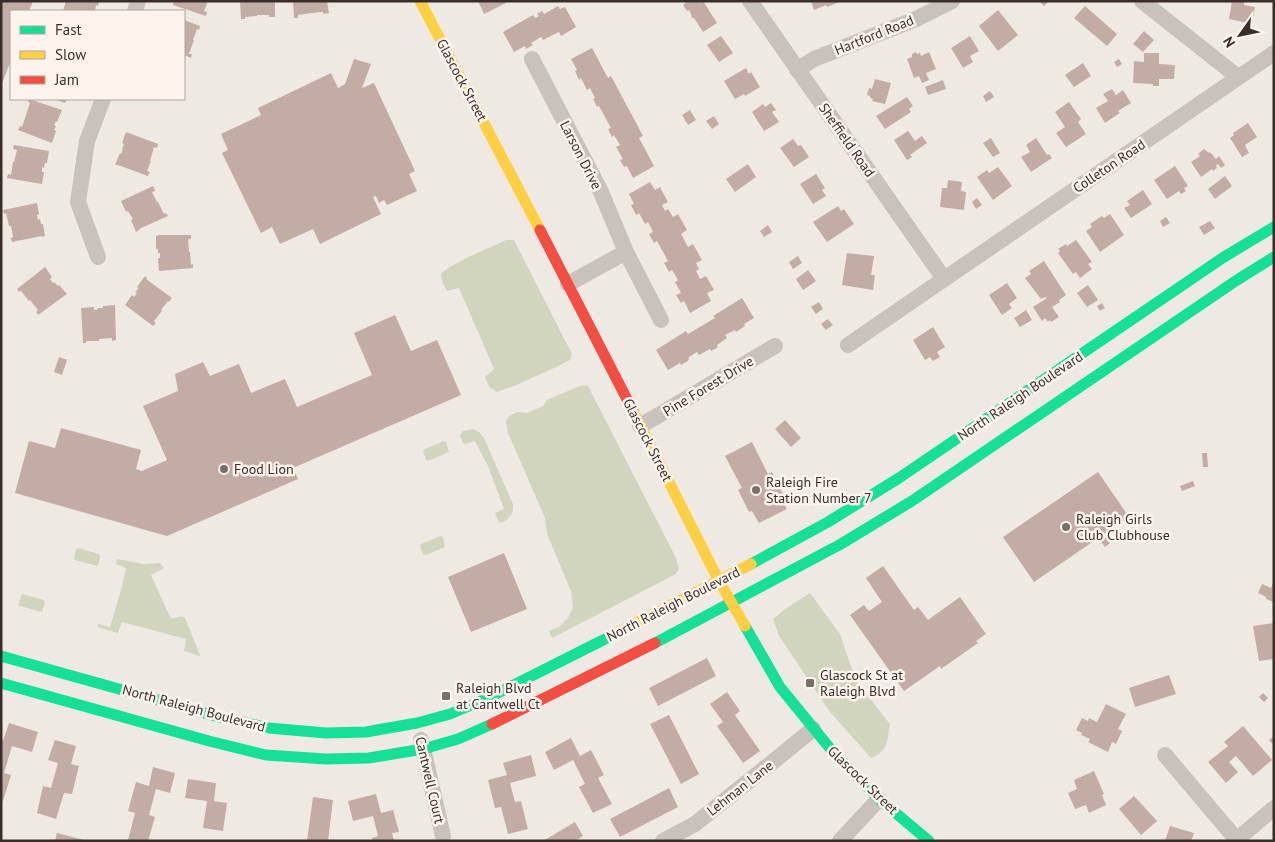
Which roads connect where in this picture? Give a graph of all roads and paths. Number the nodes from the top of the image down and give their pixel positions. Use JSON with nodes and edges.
{"nodes":[{"id":1,"x":420,"y":1,"type":"edge"},
{"id":2,"x":750,"y":1,"type":"edge"},
{"id":3,"x":952,"y":1,"type":"edge"},
{"id":4,"x":1142,"y":1,"type":"edge"},
{"id":5,"x":1274,"y":53,"type":"edge"},
{"id":6,"x":532,"y":59,"type":"dead end"},
{"id":7,"x":797,"y":70,"type":"junction"},
{"id":8,"x":1238,"y":77,"type":"junction"},
{"id":9,"x":103,"y":100,"type":"edge"},
{"id":10,"x":1274,"y":227,"type":"edge"},
{"id":11,"x":626,"y":252,"type":"junction"},
{"id":12,"x":1274,"y":257,"type":"edge"},
{"id":13,"x":98,"y":258,"type":"dead end"},
{"id":14,"x":944,"y":279,"type":"junction"},
{"id":15,"x":568,"y":284,"type":"junction"},
{"id":16,"x":661,"y":320,"type":"dead end"},
{"id":17,"x":848,"y":345,"type":"dead end"},
{"id":18,"x":775,"y":346,"type":"dead end"},
{"id":19,"x":640,"y":426,"type":"junction"},
{"id":20,"x":720,"y":581,"type":"junction"},
{"id":21,"x":731,"y":603,"type":"junction"},
{"id":22,"x":1,"y":656,"type":"edge"},
{"id":23,"x":1,"y":683,"type":"edge"},
{"id":24,"x":417,"y":723,"type":"junction"},
{"id":25,"x":813,"y":729,"type":"junction"},
{"id":26,"x":423,"y":749,"type":"junction"},
{"id":27,"x":1165,"y":755,"type":"dead end"},
{"id":28,"x":879,"y":799,"type":"junction"},
{"id":29,"x":1274,"y":808,"type":"edge"},
{"id":30,"x":443,"y":836,"type":"dead end"},
{"id":31,"x":1235,"y":840,"type":"edge"},
{"id":32,"x":663,"y":841,"type":"edge"},
{"id":33,"x":840,"y":841,"type":"edge"},
{"id":34,"x":929,"y":841,"type":"edge"}],
"edges":[{"from":1,"to":15,"type":"main road","name":"Glascock Street"},
{"from":2,"to":7,"type":"street","name":"Sheffield Road"},
{"from":3,"to":7,"type":"street","name":"Hartford Road"},
{"from":4,"to":8,"type":"street"},
{"from":5,"to":8,"type":"street","name":"Colleton Road"},
{"from":6,"to":11,"type":"street","name":"Larson Drive"},
{"from":7,"to":14,"type":"street","name":"Sheffield Road"},
{"from":8,"to":14,"type":"street","name":"Colleton Road"},
{"from":9,"to":13,"type":"street"},
{"from":10,"to":20,"type":"main road","name":"North Raleigh Boulevard"},
{"from":11,"to":15,"type":"street"},
{"from":11,"to":16,"type":"street","name":"Larson Drive"},
{"from":12,"to":21,"type":"main road","name":"North Raleigh Boulevard"},
{"from":14,"to":17,"type":"street","name":"Colleton Road"},
{"from":15,"to":19,"type":"main road","name":"Glascock Street"},
{"from":18,"to":19,"type":"street","name":"Pine Forest Drive"},
{"from":19,"to":20,"type":"main road","name":"Glascock Street"},
{"from":20,"to":21,"type":"main road","name":"Glascock Street"},
{"from":20,"to":24,"type":"main road","name":"North Raleigh Boulevard"},
{"from":21,"to":25,"type":"main road","name":"Glascock Street"},
{"from":21,"to":26,"type":"main road","name":"North Raleigh Boulevard"},
{"from":22,"to":24,"type":"main road","name":"North Raleigh Boulevard"},
{"from":23,"to":26,"type":"main road","name":"North Raleigh Boulevard"},
{"from":24,"to":26,"type":"street","name":"Cantwell Court"},
{"from":25,"to":28,"type":"main road","name":"Glascock Street"},
{"from":25,"to":32,"type":"street","name":"Lehman Lane"},
{"from":26,"to":30,"type":"street","name":"Cantwell Court"},
{"from":27,"to":31,"type":"street"},
{"from":28,"to":33,"type":"street"},
{"from":28,"to":34,"type":"main road","name":"Glascock Street"},
{"from":29,"to":31,"type":"street"}]}
